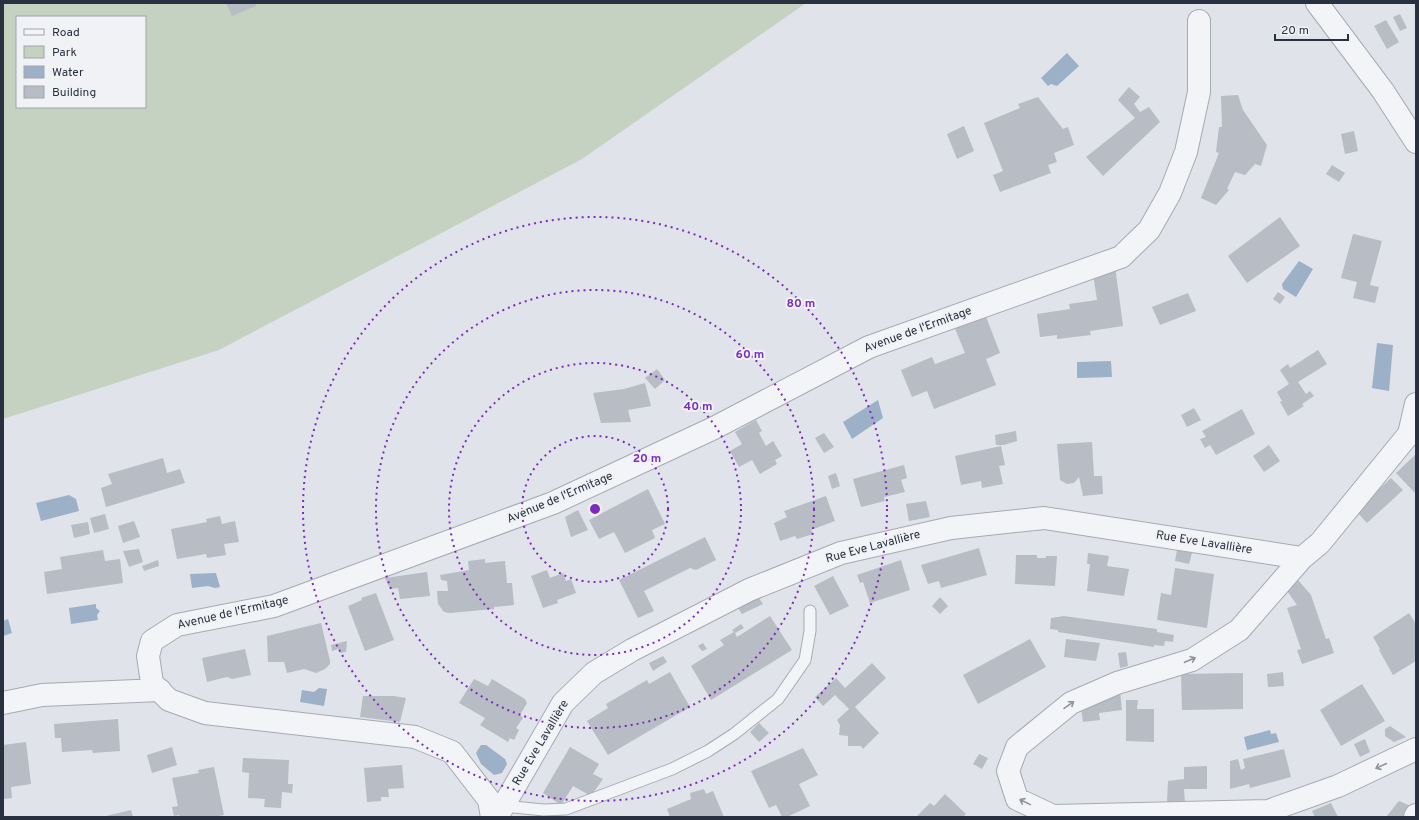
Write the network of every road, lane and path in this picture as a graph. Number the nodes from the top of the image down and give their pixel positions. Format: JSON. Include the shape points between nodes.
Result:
{"nodes":[{"id":1,"x":1317,"y":3,"type":"edge"},
{"id":2,"x":1199,"y":21,"type":"dead end"},
{"id":3,"x":1416,"y":142,"type":"edge"},
{"id":4,"x":1416,"y":404,"type":"edge"},
{"id":5,"x":1302,"y":558,"type":"junction"},
{"id":6,"x":810,"y":611,"type":"dead end"},
{"id":7,"x":160,"y":690,"type":"junction"},
{"id":8,"x":3,"y":703,"type":"edge"},
{"id":9,"x":1416,"y":749,"type":"edge"},
{"id":10,"x":497,"y":813,"type":"edge"}],
"edges":[{"from":1,"to":3,"type":"street","via":[[1383,91]]},
{"from":2,"to":7,"type":"street","name":"Avenue de l'Ermitage","via":[[1199,92],[1186,152],[1170,193],[1149,230],[1121,257],[869,347],[714,428],[553,504],[274,606],[177,624],[152,641],[148,656],[152,683]]},
{"from":4,"to":5,"type":"street","via":[[1409,434],[1320,543]]},
{"from":9,"to":5,"type":"street","one_way":true,"via":[[1338,786],[1268,811],[1053,816],[1017,798],[1008,771],[1017,747],[1070,703],[1117,683],[1192,660],[1239,630]]},
{"from":5,"to":10,"type":"street","name":"Rue Eve Lavallière","via":[[1044,518],[951,528],[841,553],[749,590],[632,650],[594,673],[563,703]]},
{"from":6,"to":10,"type":"lane","via":[[810,631],[805,660],[778,699],[708,751],[672,769],[566,809]]},
{"from":7,"to":8,"type":"street","via":[[42,695]]},
{"from":7,"to":10,"type":"street","name":"Avenue de l'Ermitage","via":[[169,700],[205,713],[415,736],[452,752]]}]}
